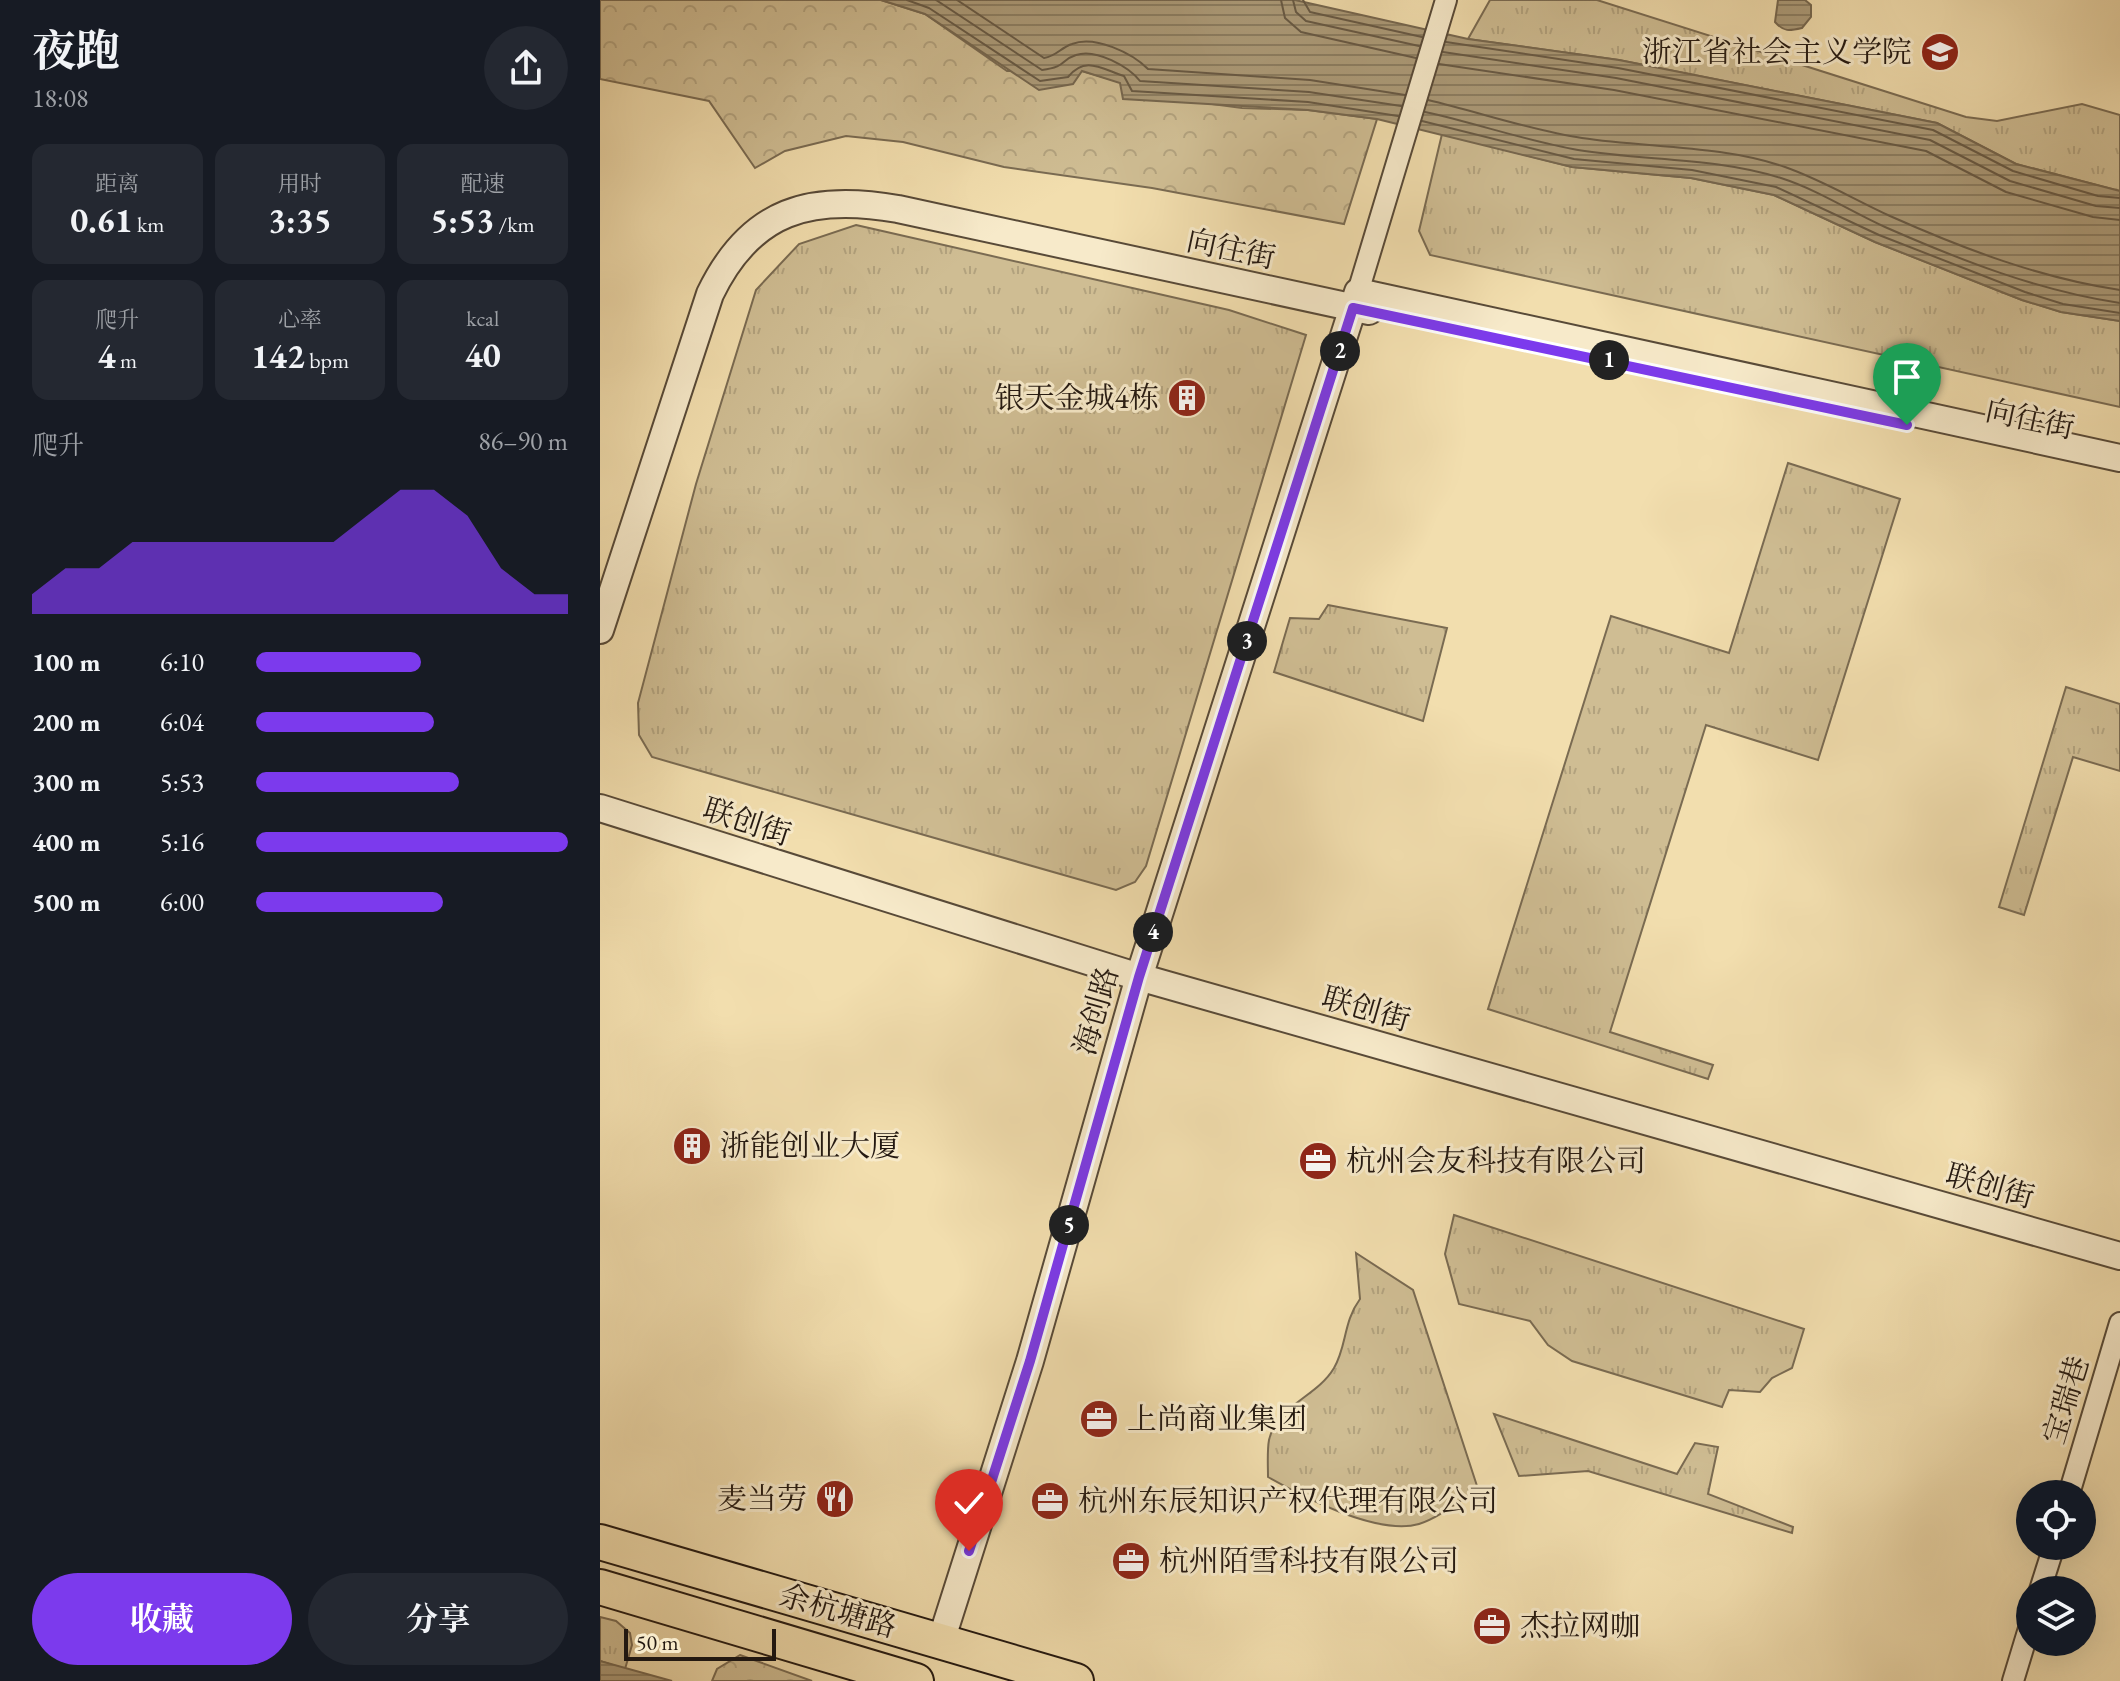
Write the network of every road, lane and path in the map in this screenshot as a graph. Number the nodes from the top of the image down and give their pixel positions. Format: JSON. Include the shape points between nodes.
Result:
{"nodes":[{"id":1,"x":1446,"y":0,"type":"edge"},
{"id":2,"x":1356,"y":300,"type":"junction"},
{"id":3,"x":2120,"y":458,"type":"edge"},
{"id":4,"x":2120,"y":472,"type":"edge"},
{"id":5,"x":600,"y":630,"type":"edge"},
{"id":6,"x":600,"y":808,"type":"edge"},
{"id":7,"x":1139,"y":977,"type":"junction"},
{"id":8,"x":2120,"y":1256,"type":"edge"},
{"id":9,"x":2120,"y":1323,"type":"edge"},
{"id":10,"x":2073,"y":1480,"type":"edge"},
{"id":11,"x":600,"y":1542,"type":"edge"},
{"id":12,"x":600,"y":1587,"type":"edge"},
{"id":13,"x":941,"y":1641,"type":"junction"},
{"id":14,"x":2021,"y":1656,"type":"edge"},
{"id":15,"x":916,"y":1681,"type":"edge"},
{"id":16,"x":1076,"y":1681,"type":"edge"},
{"id":17,"x":2013,"y":1681,"type":"edge"}],
"edges":[{"from":1,"to":2,"type":"street","name":"海创路"},
{"from":2,"to":3,"type":"street","name":"向往街"},
{"from":2,"to":4,"type":"street","name":"向往街"},
{"from":2,"to":5,"type":"street","name":"向往街","via":[[898,209],[832,201],[801,207],[751,237],[719,275]]},
{"from":2,"to":7,"type":"street","name":"海创路"},
{"from":6,"to":7,"type":"street","name":"联创街"},
{"from":7,"to":8,"type":"street","name":"联创街"},
{"from":7,"to":13,"type":"street","name":"海创路","via":[[1030,1361]]},
{"from":9,"to":10,"type":"street","name":"宝瑞巷"},
{"from":11,"to":13,"type":"main road","name":"余杭塘路"},
{"from":12,"to":15,"type":"main road","name":"余杭塘路"},
{"from":13,"to":16,"type":"main road","name":"余杭塘路"},
{"from":14,"to":17,"type":"street"}]}
